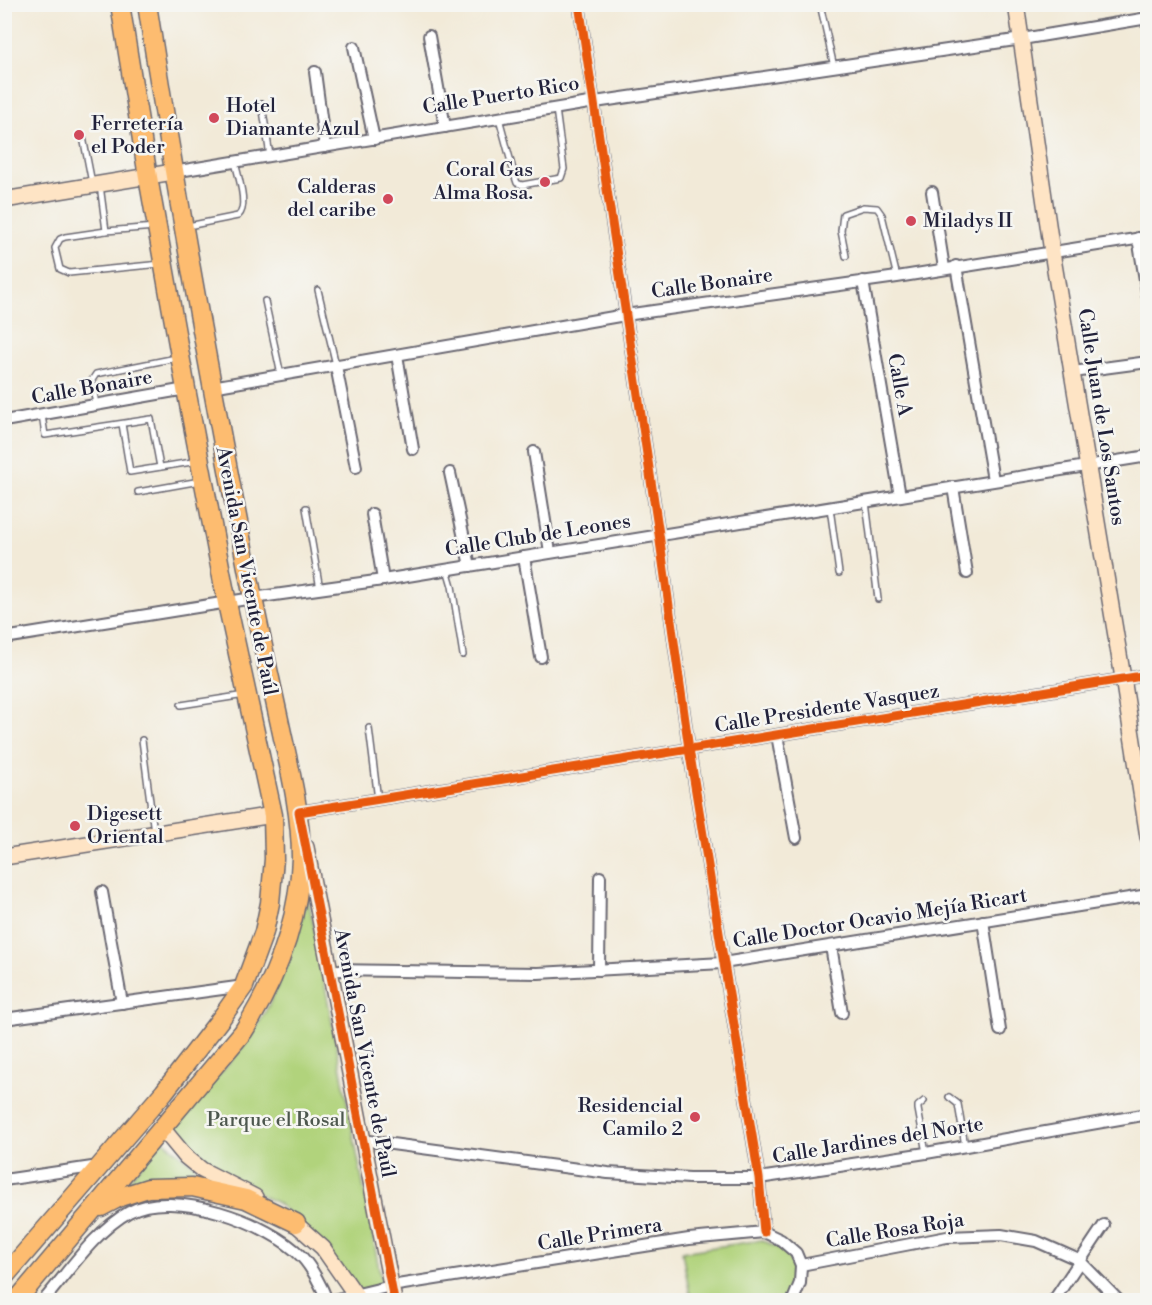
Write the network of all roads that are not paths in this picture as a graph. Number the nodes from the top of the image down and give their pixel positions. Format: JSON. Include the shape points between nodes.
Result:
{"nodes":[{"id":1,"x":120,"y":4,"type":"edge"},
{"id":2,"x":147,"y":4,"type":"edge"},
{"id":3,"x":579,"y":4,"type":"edge"},
{"id":4,"x":820,"y":4,"type":"edge"},
{"id":5,"x":1016,"y":4,"type":"edge"},
{"id":6,"x":1148,"y":18,"type":"edge"},
{"id":7,"x":429,"y":36,"type":"dead end"},
{"id":8,"x":1022,"y":39,"type":"junction"},
{"id":9,"x":354,"y":47,"type":"dead end"},
{"id":10,"x":834,"y":67,"type":"junction"},
{"id":11,"x":315,"y":72,"type":"dead end"},
{"id":12,"x":595,"y":102,"type":"junction"},
{"id":13,"x":262,"y":104,"type":"dead end"},
{"id":14,"x":556,"y":109,"type":"junction"},
{"id":15,"x":499,"y":118,"type":"junction"},
{"id":16,"x":445,"y":127,"type":"junction"},
{"id":17,"x":83,"y":137,"type":"dead end"},
{"id":18,"x":374,"y":139,"type":"junction"},
{"id":19,"x":325,"y":147,"type":"junction"},
{"id":20,"x":270,"y":156,"type":"junction"},
{"id":21,"x":236,"y":162,"type":"junction"},
{"id":22,"x":173,"y":172,"type":"junction"},
{"id":23,"x":148,"y":177,"type":"junction"},
{"id":24,"x":96,"y":185,"type":"junction"},
{"id":25,"x":932,"y":192,"type":"dead end"},
{"id":26,"x":4,"y":200,"type":"edge"},
{"id":27,"x":157,"y":226,"type":"junction"},
{"id":28,"x":183,"y":227,"type":"junction"},
{"id":29,"x":106,"y":231,"type":"junction"},
{"id":30,"x":1143,"y":237,"type":"edge"},
{"id":31,"x":1052,"y":252,"type":"junction"},
{"id":32,"x":846,"y":255,"type":"dead end"},
{"id":33,"x":163,"y":264,"type":"junction"},
{"id":34,"x":956,"y":266,"type":"junction"},
{"id":35,"x":944,"y":268,"type":"junction"},
{"id":36,"x":897,"y":277,"type":"junction"},
{"id":37,"x":863,"y":281,"type":"junction"},
{"id":38,"x":318,"y":290,"type":"dead end"},
{"id":39,"x":1148,"y":298,"type":"edge"},
{"id":40,"x":265,"y":301,"type":"dead end"},
{"id":41,"x":625,"y":315,"type":"junction"},
{"id":42,"x":397,"y":355,"type":"junction"},
{"id":43,"x":180,"y":357,"type":"junction"},
{"id":44,"x":1148,"y":362,"type":"edge"},
{"id":45,"x":336,"y":366,"type":"junction"},
{"id":46,"x":1073,"y":372,"type":"junction"},
{"id":47,"x":281,"y":375,"type":"junction"},
{"id":48,"x":212,"y":387,"type":"junction"},
{"id":49,"x":186,"y":389,"type":"junction"},
{"id":50,"x":96,"y":405,"type":"junction"},
{"id":51,"x":42,"y":415,"type":"junction"},
{"id":52,"x":4,"y":422,"type":"edge"},
{"id":53,"x":122,"y":424,"type":"junction"},
{"id":54,"x":413,"y":449,"type":"dead end"},
{"id":55,"x":534,"y":452,"type":"dead end"},
{"id":56,"x":1148,"y":456,"type":"edge"},
{"id":57,"x":201,"y":460,"type":"junction"},
{"id":58,"x":1088,"y":465,"type":"junction"},
{"id":59,"x":160,"y":467,"type":"junction"},
{"id":60,"x":356,"y":467,"type":"dead end"},
{"id":61,"x":450,"y":473,"type":"dead end"},
{"id":62,"x":993,"y":480,"type":"junction"},
{"id":63,"x":204,"y":481,"type":"junction"},
{"id":64,"x":953,"y":487,"type":"junction"},
{"id":65,"x":138,"y":492,"type":"dead end"},
{"id":66,"x":900,"y":496,"type":"junction"},
{"id":67,"x":866,"y":502,"type":"junction"},
{"id":68,"x":306,"y":508,"type":"dead end"},
{"id":69,"x":830,"y":508,"type":"junction"},
{"id":70,"x":372,"y":514,"type":"dead end"},
{"id":71,"x":659,"y":534,"type":"junction"},
{"id":72,"x":550,"y":552,"type":"junction"},
{"id":73,"x":524,"y":557,"type":"junction"},
{"id":74,"x":470,"y":566,"type":"junction"},
{"id":75,"x":447,"y":569,"type":"junction"},
{"id":76,"x":839,"y":573,"type":"dead end"},
{"id":77,"x":967,"y":573,"type":"dead end"},
{"id":78,"x":383,"y":580,"type":"junction"},
{"id":79,"x":320,"y":589,"type":"junction"},
{"id":80,"x":253,"y":598,"type":"junction"},
{"id":81,"x":878,"y":599,"type":"dead end"},
{"id":82,"x":227,"y":603,"type":"junction"},
{"id":83,"x":4,"y":638,"type":"edge"},
{"id":84,"x":463,"y":655,"type":"dead end"},
{"id":85,"x":541,"y":657,"type":"dead end"},
{"id":86,"x":1148,"y":675,"type":"edge"},
{"id":87,"x":1123,"y":678,"type":"junction"},
{"id":88,"x":247,"y":695,"type":"junction"},
{"id":89,"x":181,"y":705,"type":"dead end"},
{"id":90,"x":369,"y":728,"type":"dead end"},
{"id":91,"x":777,"y":735,"type":"junction"},
{"id":92,"x":142,"y":740,"type":"dead end"},
{"id":93,"x":689,"y":749,"type":"junction"},
{"id":94,"x":378,"y":800,"type":"junction"},
{"id":95,"x":299,"y":812,"type":"junction"},
{"id":96,"x":273,"y":815,"type":"junction"},
{"id":97,"x":154,"y":833,"type":"junction"},
{"id":98,"x":1148,"y":837,"type":"edge"},
{"id":99,"x":796,"y":838,"type":"dead end"},
{"id":100,"x":4,"y":857,"type":"edge"},
{"id":101,"x":600,"y":877,"type":"dead end"},
{"id":102,"x":102,"y":892,"type":"dead end"},
{"id":103,"x":1148,"y":895,"type":"edge"},
{"id":104,"x":983,"y":921,"type":"junction"},
{"id":105,"x":831,"y":946,"type":"junction"},
{"id":106,"x":723,"y":963,"type":"junction"},
{"id":107,"x":330,"y":970,"type":"junction"},
{"id":108,"x":599,"y":970,"type":"junction"},
{"id":109,"x":244,"y":986,"type":"junction"},
{"id":110,"x":122,"y":1003,"type":"junction"},
{"id":111,"x":842,"y":1013,"type":"dead end"},
{"id":112,"x":4,"y":1019,"type":"edge"},
{"id":113,"x":1000,"y":1030,"type":"dead end"},
{"id":114,"x":949,"y":1097,"type":"dead end"},
{"id":115,"x":924,"y":1101,"type":"dead end"},
{"id":116,"x":1148,"y":1114,"type":"edge"},
{"id":117,"x":162,"y":1128,"type":"junction"},
{"id":118,"x":362,"y":1140,"type":"junction"},
{"id":119,"x":965,"y":1146,"type":"junction"},
{"id":120,"x":926,"y":1153,"type":"junction"},
{"id":121,"x":102,"y":1166,"type":"junction"},
{"id":122,"x":759,"y":1178,"type":"junction"},
{"id":123,"x":4,"y":1180,"type":"edge"},
{"id":124,"x":89,"y":1214,"type":"junction"},
{"id":125,"x":296,"y":1223,"type":"junction"},
{"id":126,"x":1104,"y":1225,"type":"dead end"},
{"id":127,"x":764,"y":1232,"type":"junction"},
{"id":128,"x":1079,"y":1260,"type":"junction"},
{"id":129,"x":801,"y":1265,"type":"junction"},
{"id":130,"x":4,"y":1277,"type":"edge"},
{"id":131,"x":393,"y":1293,"type":"edge"},
{"id":132,"x":356,"y":1297,"type":"edge"},
{"id":133,"x":17,"y":1300,"type":"edge"},
{"id":134,"x":44,"y":1300,"type":"edge"},
{"id":135,"x":327,"y":1300,"type":"edge"},
{"id":136,"x":333,"y":1300,"type":"edge"},
{"id":137,"x":793,"y":1300,"type":"edge"},
{"id":138,"x":1054,"y":1300,"type":"edge"},
{"id":139,"x":1118,"y":1300,"type":"edge"}],
"edges":[{"from":1,"to":23,"type":"main road","name":"Avenida San Vicente de Paúl"},
{"from":2,"to":22,"type":"main road","name":"Avenida San Vicente de Paúl"},
{"from":3,"to":12,"type":"street"},
{"from":4,"to":10,"type":"lane"},
{"from":5,"to":8,"type":"street","name":"Calle Juan de Los Santos"},
{"from":6,"to":8,"type":"street","name":"Calle Puerto Rico"},
{"from":7,"to":16,"type":"street"},
{"from":8,"to":10,"type":"street","name":"Calle Puerto Rico"},
{"from":8,"to":31,"type":"street","name":"Calle Juan de Los Santos"},
{"from":9,"to":18,"type":"street"},
{"from":10,"to":12,"type":"street","name":"Calle Puerto Rico"},
{"from":11,"to":19,"type":"street"},
{"from":12,"to":14,"type":"street","name":"Calle Puerto Rico"},
{"from":12,"to":41,"type":"street"},
{"from":13,"to":20,"type":"lane"},
{"from":14,"to":15,"type":"street","name":"Calle Puerto Rico"},
{"from":14,"to":15,"type":"lane","via":[[563,175],[522,185],[517,183]]},
{"from":15,"to":16,"type":"street","name":"Calle Puerto Rico"},
{"from":16,"to":18,"type":"street","name":"Calle Puerto Rico"},
{"from":17,"to":24,"type":"lane"},
{"from":18,"to":19,"type":"street","name":"Calle Puerto Rico"},
{"from":19,"to":20,"type":"street","name":"Calle Puerto Rico"},
{"from":20,"to":21,"type":"street","name":"Calle Puerto Rico"},
{"from":21,"to":22,"type":"street","name":"Calle Puerto Rico"},
{"from":21,"to":28,"type":"lane","via":[[242,213]]},
{"from":22,"to":23,"type":"street","name":"Calle Puerto Rico"},
{"from":22,"to":28,"type":"main road","name":"Avenida San Vicente de Paúl"},
{"from":23,"to":24,"type":"street","name":"Calle Puerto Rico"},
{"from":23,"to":27,"type":"main road","name":"Avenida San Vicente de Paúl"},
{"from":24,"to":26,"type":"street","name":"Calle Puerto Rico"},
{"from":24,"to":29,"type":"lane"},
{"from":25,"to":35,"type":"street"},
{"from":27,"to":29,"type":"lane"},
{"from":27,"to":33,"type":"main road","name":"Avenida San Vicente de Paúl"},
{"from":28,"to":48,"type":"main road","name":"Avenida San Vicente de Paúl"},
{"from":29,"to":33,"type":"lane","via":[[60,239],[55,248],[60,269],[74,273]]},
{"from":30,"to":31,"type":"street","name":"Calle Bonaire"},
{"from":30,"to":39,"type":"street"},
{"from":31,"to":34,"type":"street","name":"Calle Bonaire"},
{"from":31,"to":46,"type":"street","name":"Calle Juan de Los Santos"},
{"from":32,"to":36,"type":"lane","via":[[841,231],[843,214],[863,207],[877,208]]},
{"from":33,"to":43,"type":"main road","name":"Avenida San Vicente de Paúl"},
{"from":34,"to":35,"type":"street","name":"Calle Bonaire"},
{"from":34,"to":62,"type":"street"},
{"from":35,"to":36,"type":"street","name":"Calle Bonaire"},
{"from":36,"to":37,"type":"street","name":"Calle Bonaire"},
{"from":37,"to":41,"type":"street","name":"Calle Bonaire"},
{"from":37,"to":66,"type":"street","name":"Calle A"},
{"from":38,"to":45,"type":"lane"},
{"from":40,"to":47,"type":"lane"},
{"from":41,"to":42,"type":"street","name":"Calle Bonaire"},
{"from":41,"to":71,"type":"street"},
{"from":42,"to":45,"type":"street","name":"Calle Bonaire"},
{"from":42,"to":54,"type":"street"},
{"from":43,"to":49,"type":"main road","name":"Avenida San Vicente de Paúl"},
{"from":43,"to":50,"type":"lane","via":[[96,374],[92,380]]},
{"from":44,"to":46,"type":"street"},
{"from":45,"to":47,"type":"street","name":"Calle Bonaire"},
{"from":45,"to":60,"type":"street"},
{"from":46,"to":58,"type":"street","name":"Calle Juan de Los Santos"},
{"from":47,"to":48,"type":"street","name":"Calle Bonaire"},
{"from":48,"to":80,"type":"main road","name":"Avenida San Vicente de Paúl"},
{"from":49,"to":50,"type":"street","name":"Calle Bonaire"},
{"from":49,"to":57,"type":"main road","name":"Avenida San Vicente de Paúl"},
{"from":50,"to":51,"type":"street","name":"Calle Bonaire"},
{"from":51,"to":52,"type":"street","name":"Calle Bonaire"},
{"from":51,"to":53,"type":"lane","via":[[45,435]]},
{"from":53,"to":59,"type":"lane","via":[[151,419]]},
{"from":53,"to":59,"type":"lane","via":[[130,472]]},
{"from":55,"to":72,"type":"street"},
{"from":56,"to":58,"type":"street","name":"Calle Club de Leones"},
{"from":57,"to":59,"type":"lane"},
{"from":57,"to":63,"type":"main road","name":"Avenida San Vicente de Paúl"},
{"from":58,"to":62,"type":"street","name":"Calle Club de Leones"},
{"from":58,"to":87,"type":"street","name":"Calle Juan de Los Santos"},
{"from":61,"to":74,"type":"street"},
{"from":62,"to":64,"type":"street","name":"Calle Club de Leones"},
{"from":63,"to":65,"type":"lane"},
{"from":63,"to":82,"type":"main road","name":"Avenida San Vicente de Paúl"},
{"from":64,"to":66,"type":"street","name":"Calle Club de Leones"},
{"from":64,"to":77,"type":"street"},
{"from":66,"to":67,"type":"street","name":"Calle Club de Leones"},
{"from":67,"to":69,"type":"street","name":"Calle Club de Leones"},
{"from":67,"to":81,"type":"lane"},
{"from":68,"to":79,"type":"lane"},
{"from":69,"to":71,"type":"street","name":"Calle Club de Leones"},
{"from":69,"to":76,"type":"lane"},
{"from":70,"to":78,"type":"street"},
{"from":71,"to":72,"type":"street","name":"Calle Club de Leones"},
{"from":71,"to":93,"type":"street"},
{"from":72,"to":73,"type":"street","name":"Calle Club de Leones"},
{"from":73,"to":74,"type":"street","name":"Calle Club de Leones"},
{"from":73,"to":85,"type":"street"},
{"from":74,"to":75,"type":"street","name":"Calle Club de Leones"},
{"from":75,"to":78,"type":"street","name":"Calle Club de Leones"},
{"from":75,"to":84,"type":"lane"},
{"from":78,"to":79,"type":"street","name":"Calle Club de Leones"},
{"from":79,"to":80,"type":"street","name":"Calle Club de Leones"},
{"from":80,"to":82,"type":"street","name":"Calle Club de Leones"},
{"from":80,"to":95,"type":"main road","name":"Avenida San Vicente de Paúl"},
{"from":82,"to":83,"type":"street","name":"Calle Club de Leones"},
{"from":82,"to":88,"type":"main road","name":"Avenida San Vicente de Paúl"},
{"from":86,"to":87,"type":"street","name":"Calle Presidente Vasquez"},
{"from":87,"to":91,"type":"street","name":"Calle Presidente Vasquez"},
{"from":87,"to":98,"type":"street","name":"Calle Juan de Los Santos"},
{"from":88,"to":89,"type":"lane"},
{"from":88,"to":96,"type":"main road","name":"Avenida San Vicente de Paúl"},
{"from":90,"to":94,"type":"lane"},
{"from":91,"to":93,"type":"street","name":"Calle Presidente Vasquez"},
{"from":91,"to":99,"type":"street"},
{"from":92,"to":97,"type":"lane"},
{"from":93,"to":94,"type":"street","name":"Calle Presidente Vasquez"},
{"from":93,"to":106,"type":"street"},
{"from":94,"to":95,"type":"street","name":"Calle Presidente Vasquez"},
{"from":95,"to":107,"type":"street","name":"Avenida San Vicente de Paúl"},
{"from":95,"to":117,"type":"main road","name":"Avenida San Vicente de Paúl","via":[[298,893],[273,979],[243,1032]]},
{"from":96,"to":97,"type":"street"},
{"from":96,"to":109,"type":"main road","name":"Avenida San Vicente de Paúl","via":[[270,903]]},
{"from":97,"to":100,"type":"street"},
{"from":101,"to":108,"type":"street"},
{"from":102,"to":110,"type":"street"},
{"from":103,"to":104,"type":"street","name":"Calle Doctor Ocavio Mejía Ricart"},
{"from":104,"to":105,"type":"street","name":"Calle Doctor Ocavio Mejía Ricart"},
{"from":104,"to":113,"type":"street"},
{"from":105,"to":106,"type":"street","name":"Calle Doctor Ocavio Mejía Ricart"},
{"from":105,"to":111,"type":"street"},
{"from":106,"to":108,"type":"street","name":"Calle Doctor Ocavio Mejía Ricart"},
{"from":106,"to":122,"type":"street"},
{"from":107,"to":108,"type":"street","name":"Calle Doctor Ocavio Mejía Ricart"},
{"from":107,"to":118,"type":"street","name":"Avenida San Vicente de Paúl"},
{"from":109,"to":110,"type":"street"},
{"from":109,"to":121,"type":"main road","name":"Avenida San Vicente de Paúl"},
{"from":110,"to":112,"type":"street"},
{"from":114,"to":119,"type":"lane","via":[[958,1104]]},
{"from":115,"to":120,"type":"lane","via":[[918,1109]]},
{"from":116,"to":119,"type":"street","name":"Calle Jardines del Norte"},
{"from":117,"to":124,"type":"main road","name":"Avenida San Vicente de Paúl"},
{"from":117,"to":125,"type":"street","via":[[202,1170],[273,1206]]},
{"from":118,"to":122,"type":"street","name":"Calle Jardines del Norte","via":[[608,1173],[690,1179]]},
{"from":118,"to":131,"type":"street","name":"Avenida San Vicente de Paúl"},
{"from":119,"to":120,"type":"street","name":"Calle Jardines del Norte"},
{"from":120,"to":122,"type":"street","name":"Calle Jardines del Norte"},
{"from":121,"to":123,"type":"street"},
{"from":121,"to":130,"type":"main road","name":"Avenida San Vicente de Paúl"},
{"from":122,"to":127,"type":"street"},
{"from":124,"to":125,"type":"main road","via":[[120,1197],[148,1188],[192,1187],[246,1199]]},
{"from":124,"to":133,"type":"main road","name":"Avenida San Vicente de Paúl"},
{"from":125,"to":132,"type":"street","via":[[323,1248]]},
{"from":126,"to":128,"type":"street"},
{"from":127,"to":129,"type":"street","via":[[796,1253]]},
{"from":127,"to":131,"type":"street","name":"Calle Primera","via":[[678,1241]]},
{"from":128,"to":129,"type":"street","name":"Calle Rosa Roja","via":[[1036,1241],[1001,1235],[947,1237]]},
{"from":128,"to":138,"type":"street"},
{"from":128,"to":139,"type":"street","name":"Calle Rosa Roja"},
{"from":129,"to":137,"type":"street","via":[[801,1283]]},
{"from":131,"to":132,"type":"street","name":"Calle Primera"},
{"from":132,"to":136,"type":"street","name":"Calle Primera"},
{"from":134,"to":135,"type":"street","via":[[108,1225],[131,1211],[156,1205],[228,1213],[271,1233],[302,1257]]}]}
